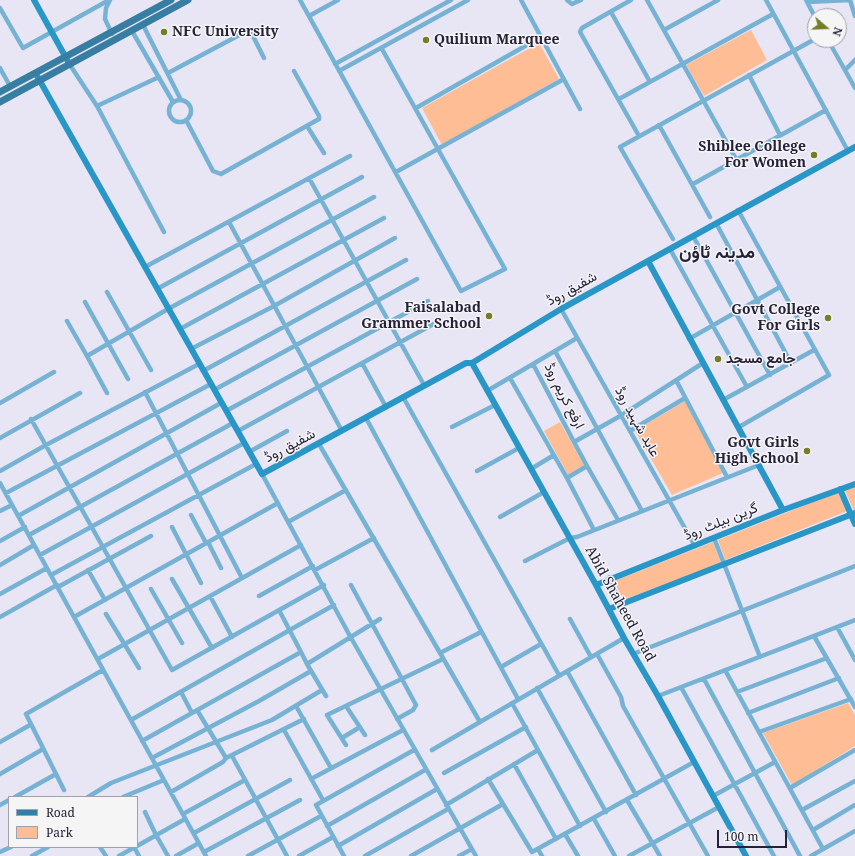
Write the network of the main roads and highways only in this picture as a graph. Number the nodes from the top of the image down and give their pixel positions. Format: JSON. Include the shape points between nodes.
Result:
{"nodes":[{"id":1,"x":171,"y":0,"type":"edge"},
{"id":2,"x":188,"y":0,"type":"edge"},
{"id":3,"x":68,"y":61,"type":"junction"},
{"id":4,"x":37,"y":77,"type":"junction"},
{"id":5,"x":0,"y":92,"type":"edge"},
{"id":6,"x":0,"y":102,"type":"edge"}],
"edges":[{"from":1,"to":3,"type":"main road"},
{"from":2,"to":3,"type":"main road","via":[[132,31]]},
{"from":3,"to":4,"type":"main road"},
{"from":4,"to":5,"type":"main road"},
{"from":4,"to":6,"type":"main road"}]}
